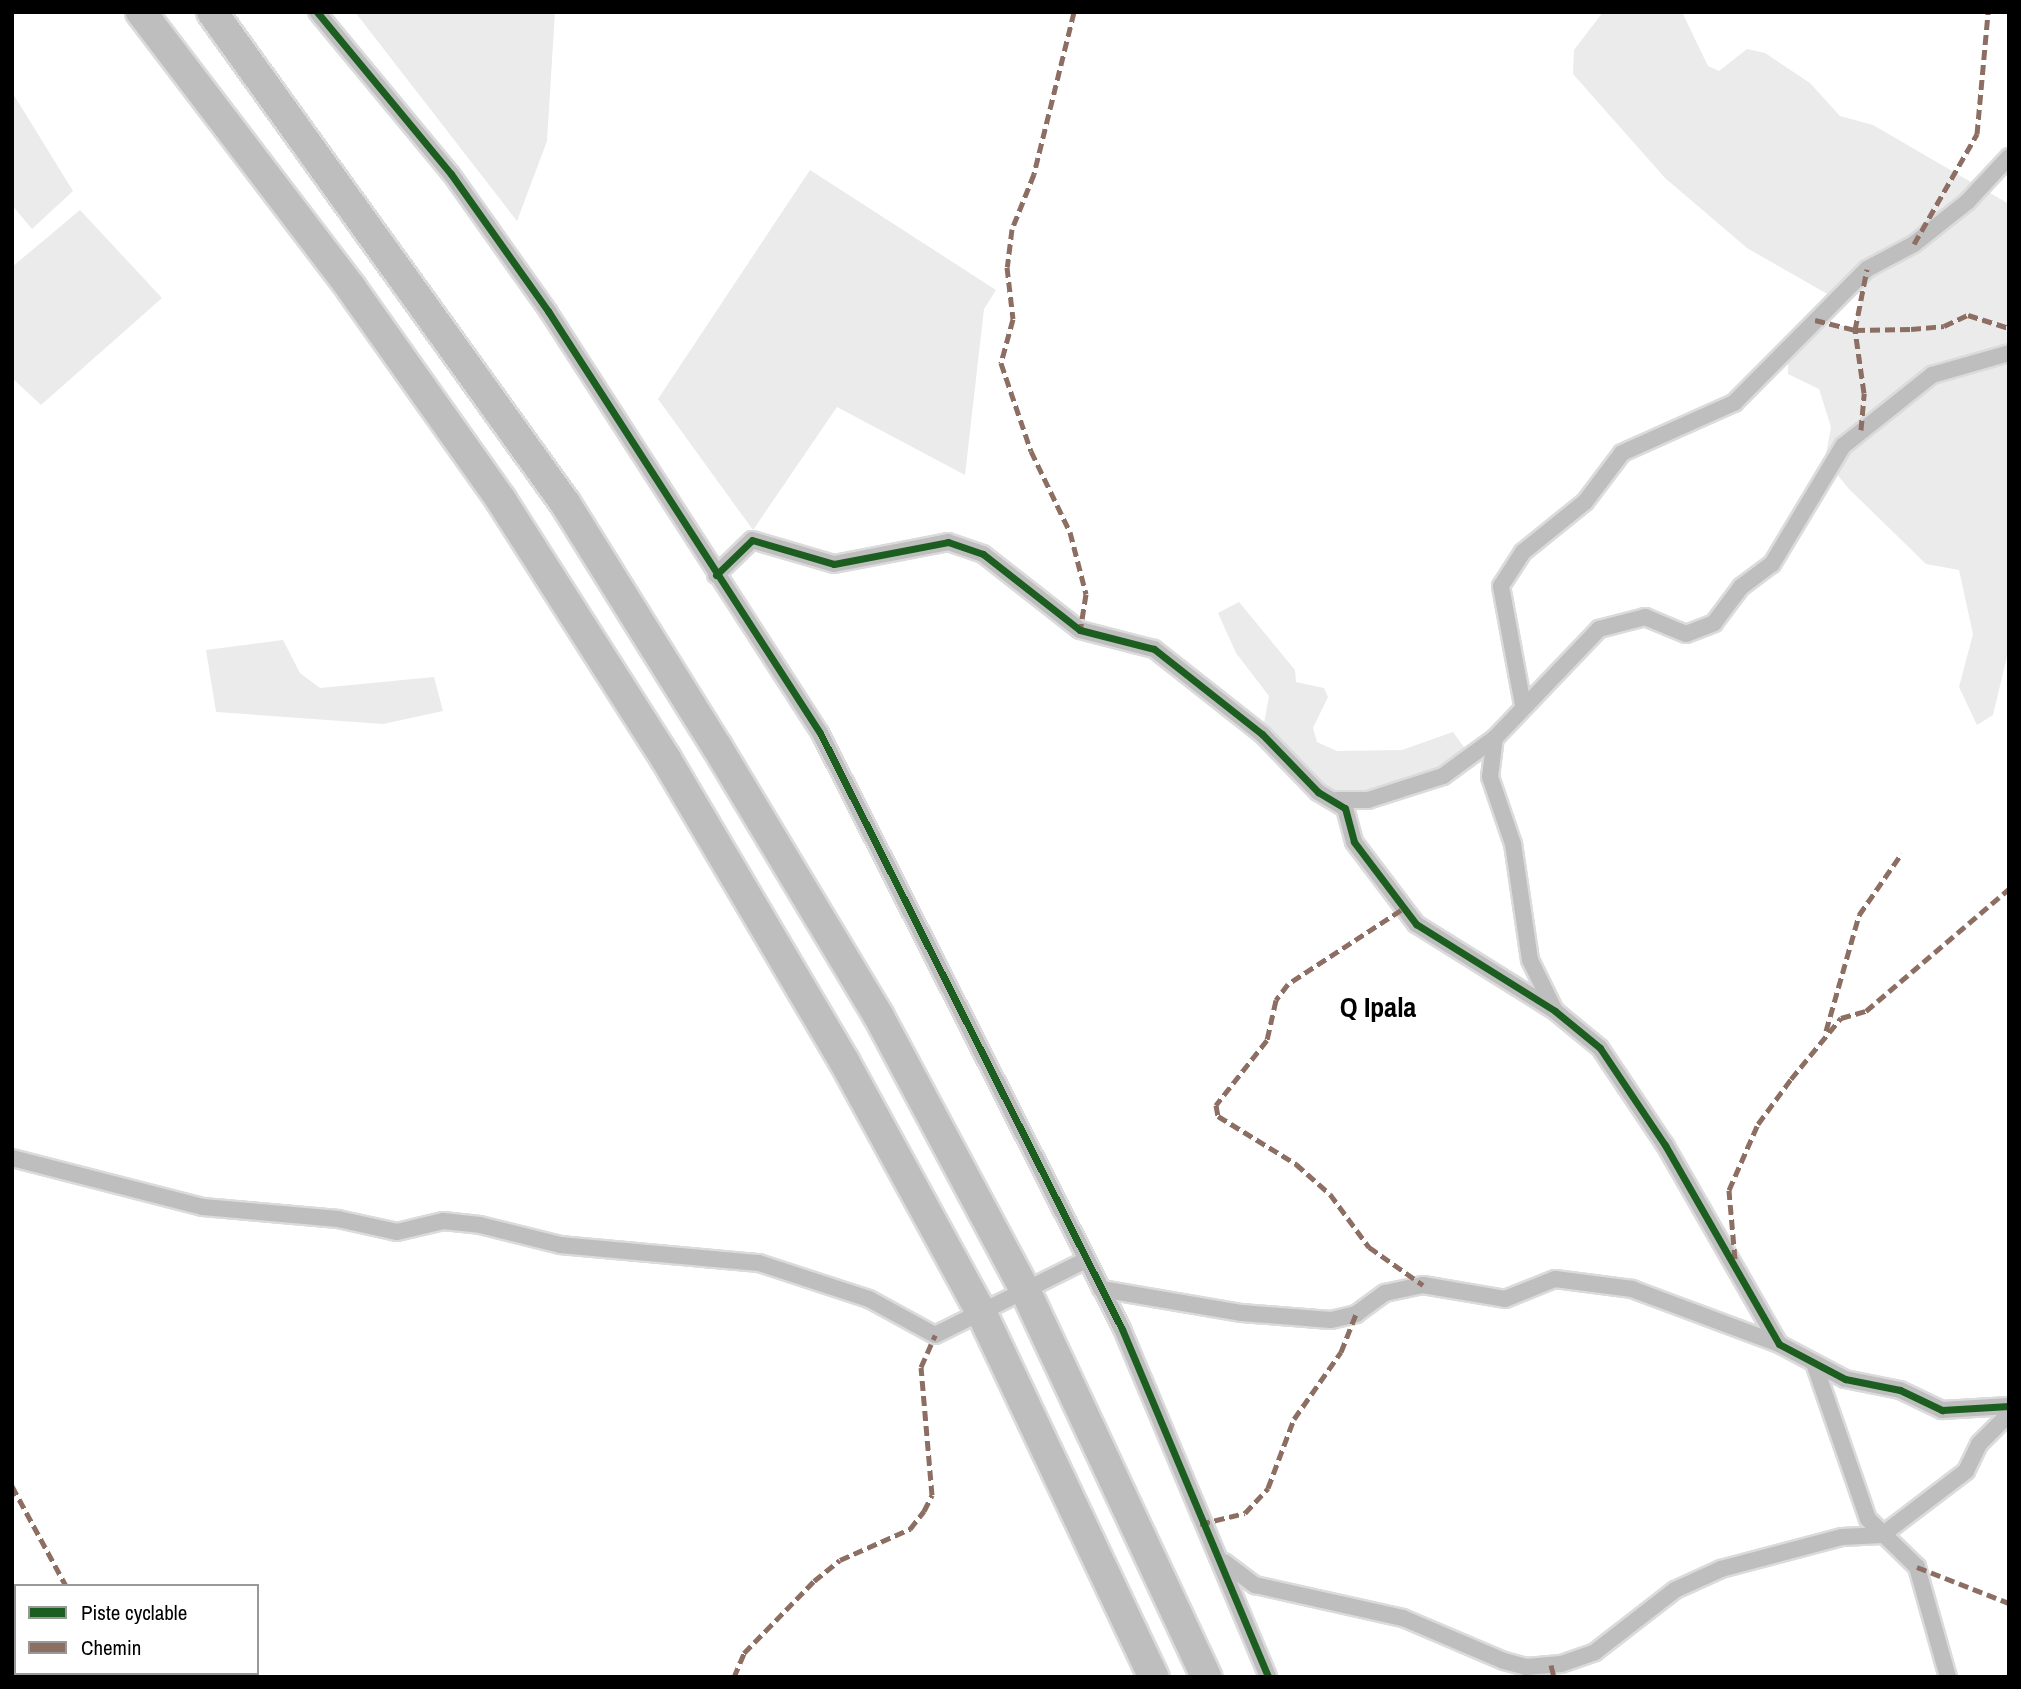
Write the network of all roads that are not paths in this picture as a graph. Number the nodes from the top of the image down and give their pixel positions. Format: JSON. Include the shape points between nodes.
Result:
{"nodes":[{"id":1,"x":141,"y":12,"type":"edge"},
{"id":2,"x":212,"y":12,"type":"edge"},
{"id":3,"x":317,"y":12,"type":"edge"},
{"id":4,"x":2009,"y":157,"type":"edge"},
{"id":5,"x":2009,"y":353,"type":"edge"},
{"id":6,"x":716,"y":575,"type":"junction"},
{"id":7,"x":1524,"y":705,"type":"junction"},
{"id":8,"x":1495,"y":738,"type":"junction"},
{"id":9,"x":1337,"y":800,"type":"junction"},
{"id":10,"x":1555,"y":1011,"type":"junction"},
{"id":11,"x":12,"y":1158,"type":"edge"},
{"id":12,"x":1086,"y":1260,"type":"junction"},
{"id":13,"x":1101,"y":1289,"type":"junction"},
{"id":14,"x":1026,"y":1292,"type":"junction"},
{"id":15,"x":983,"y":1317,"type":"junction"},
{"id":16,"x":1779,"y":1344,"type":"junction"},
{"id":17,"x":1815,"y":1366,"type":"junction"},
{"id":18,"x":2009,"y":1406,"type":"edge"},
{"id":19,"x":2009,"y":1414,"type":"edge"},
{"id":20,"x":1882,"y":1535,"type":"junction"},
{"id":21,"x":1216,"y":1553,"type":"junction"},
{"id":22,"x":1154,"y":1677,"type":"edge"},
{"id":23,"x":1206,"y":1677,"type":"edge"},
{"id":24,"x":1268,"y":1677,"type":"edge"},
{"id":25,"x":1948,"y":1677,"type":"edge"}],
"edges":[{"from":1,"to":15,"type":"highway","via":[[351,288],[501,500],[673,771],[844,1061]]},
{"from":2,"to":14,"type":"highway","via":[[565,503],[878,1015]]},
{"from":3,"to":6,"type":"street","via":[[451,174],[533,290]]},
{"from":4,"to":7,"type":"street","via":[[1967,202],[1914,244],[1867,269],[1734,402],[1622,453],[1586,502],[1523,552],[1501,586]]},
{"from":5,"to":7,"type":"street","via":[[1932,376],[1843,446],[1772,564],[1741,587],[1714,623],[1686,634],[1645,617],[1598,629]]},
{"from":6,"to":9,"type":"street","via":[[752,540],[834,564],[948,542],[965,545],[1080,630],[1154,649],[1262,734],[1318,792]]},
{"from":6,"to":12,"type":"street","via":[[820,733]]},
{"from":7,"to":8,"type":"street"},
{"from":8,"to":9,"type":"street","via":[[1443,776],[1368,800]]},
{"from":8,"to":10,"type":"street","via":[[1490,777],[1513,844],[1530,960]]},
{"from":9,"to":10,"type":"street","via":[[1354,842],[1401,910]]},
{"from":10,"to":16,"type":"street","via":[[1620,1073]]},
{"from":11,"to":15,"type":"street","via":[[203,1207],[338,1219],[397,1232],[443,1221],[480,1225],[560,1245],[759,1263],[869,1299],[935,1335]]},
{"from":12,"to":13,"type":"street"},
{"from":12,"to":14,"type":"street"},
{"from":13,"to":16,"type":"street","via":[[1242,1313],[1331,1320],[1356,1314],[1385,1293],[1423,1285],[1505,1299],[1555,1279],[1632,1289]]},
{"from":13,"to":21,"type":"street"},
{"from":14,"to":15,"type":"street"},
{"from":14,"to":23,"type":"highway"},
{"from":15,"to":22,"type":"highway"},
{"from":16,"to":17,"type":"street"},
{"from":17,"to":18,"type":"street","via":[[1900,1390],[1942,1410]]},
{"from":17,"to":20,"type":"street","via":[[1855,1486]]},
{"from":19,"to":20,"type":"street","via":[[1979,1444],[1966,1471]]},
{"from":20,"to":21,"type":"street","via":[[1842,1536],[1721,1569],[1675,1591],[1595,1653],[1526,1667],[1403,1618],[1255,1585],[1238,1578]]},
{"from":20,"to":25,"type":"street","via":[[1917,1567]]},
{"from":21,"to":24,"type":"street"}]}
